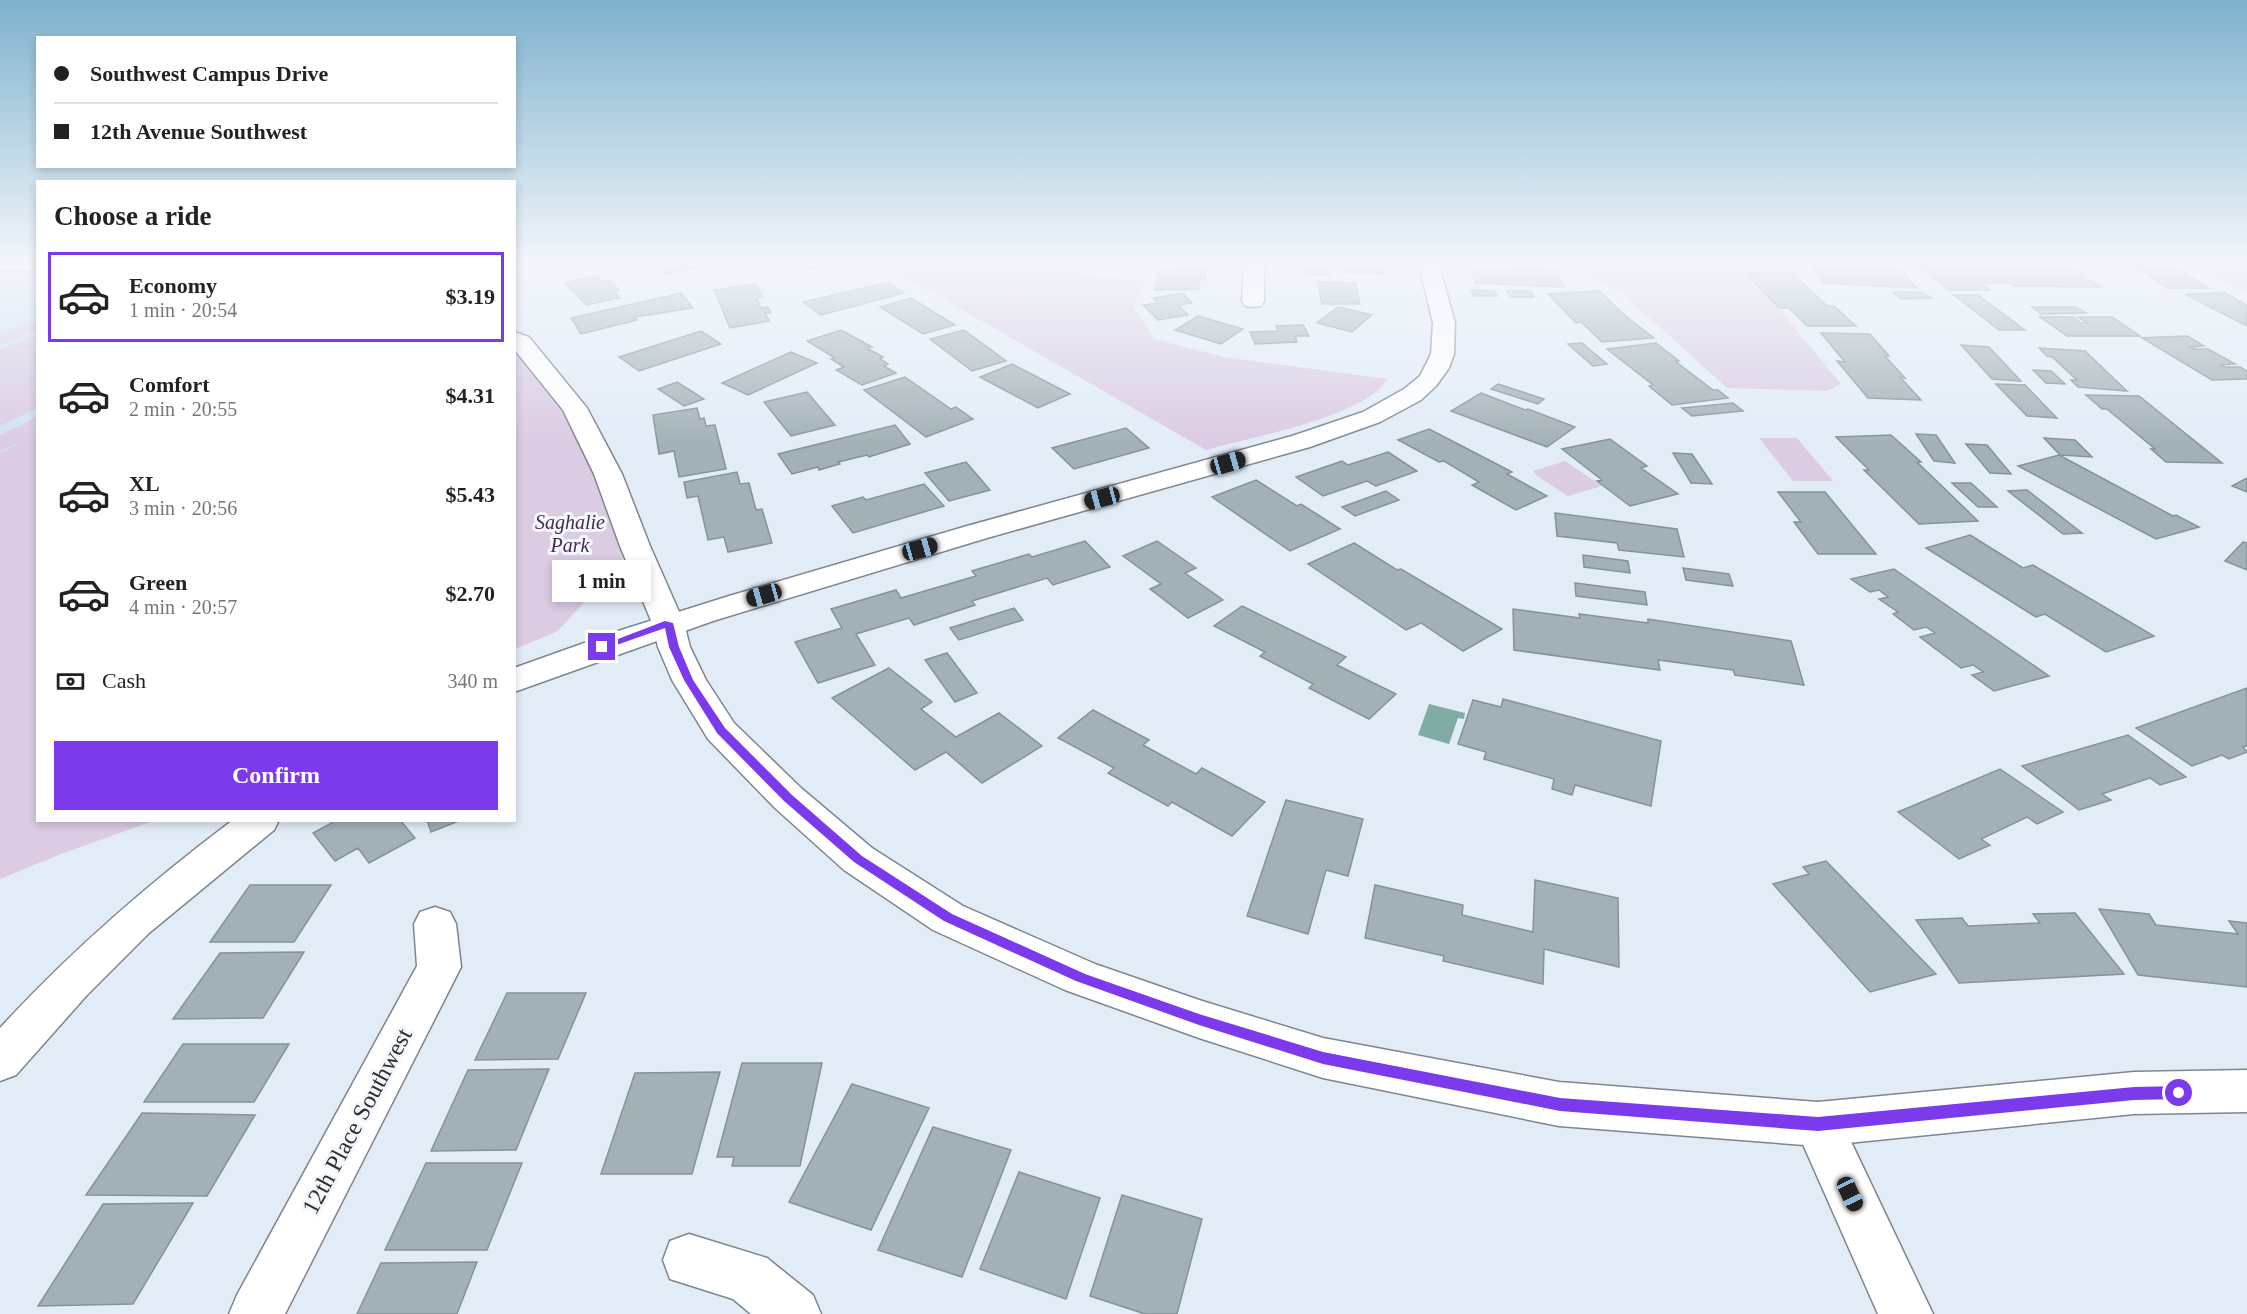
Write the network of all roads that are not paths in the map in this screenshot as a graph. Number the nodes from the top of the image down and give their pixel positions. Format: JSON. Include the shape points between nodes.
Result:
{"nodes":[{"id":1,"x":1444,"y":322,"type":"edge"},
{"id":2,"x":516,"y":340,"type":"edge"},
{"id":3,"x":668,"y":623,"type":"junction"},
{"id":4,"x":516,"y":680,"type":"edge"},
{"id":5,"x":257,"y":822,"type":"edge"},
{"id":6,"x":435,"y":924,"type":"dead end"},
{"id":7,"x":0,"y":1061,"type":"edge"},
{"id":8,"x":2247,"y":1091,"type":"edge"},
{"id":9,"x":1818,"y":1124,"type":"junction"},
{"id":10,"x":689,"y":1260,"type":"dead end"},
{"id":11,"x":256,"y":1314,"type":"edge"},
{"id":12,"x":794,"y":1314,"type":"edge"},
{"id":13,"x":1906,"y":1314,"type":"edge"}],
"edges":[{"from":1,"to":3,"type":"street","via":[[1441,363],[1429,381],[1396,405],[1327,434]]},
{"from":2,"to":3,"type":"street","via":[[575,408],[608,474]]},
{"from":3,"to":4,"type":"street"},
{"from":3,"to":9,"type":"street","via":[[688,680],[721,731],[788,798],[858,859],[948,918],[1080,977],[1323,1058],[1453,1085],[1560,1104]]},
{"from":5,"to":7,"type":"street","via":[[117,936],[53,999]]},
{"from":6,"to":11,"type":"street","name":"12th Place Southwest","via":[[439,967]]},
{"from":8,"to":9,"type":"street","via":[[2134,1094]]},
{"from":9,"to":13,"type":"street"},
{"from":10,"to":12,"type":"street","via":[[748,1277]]}]}
